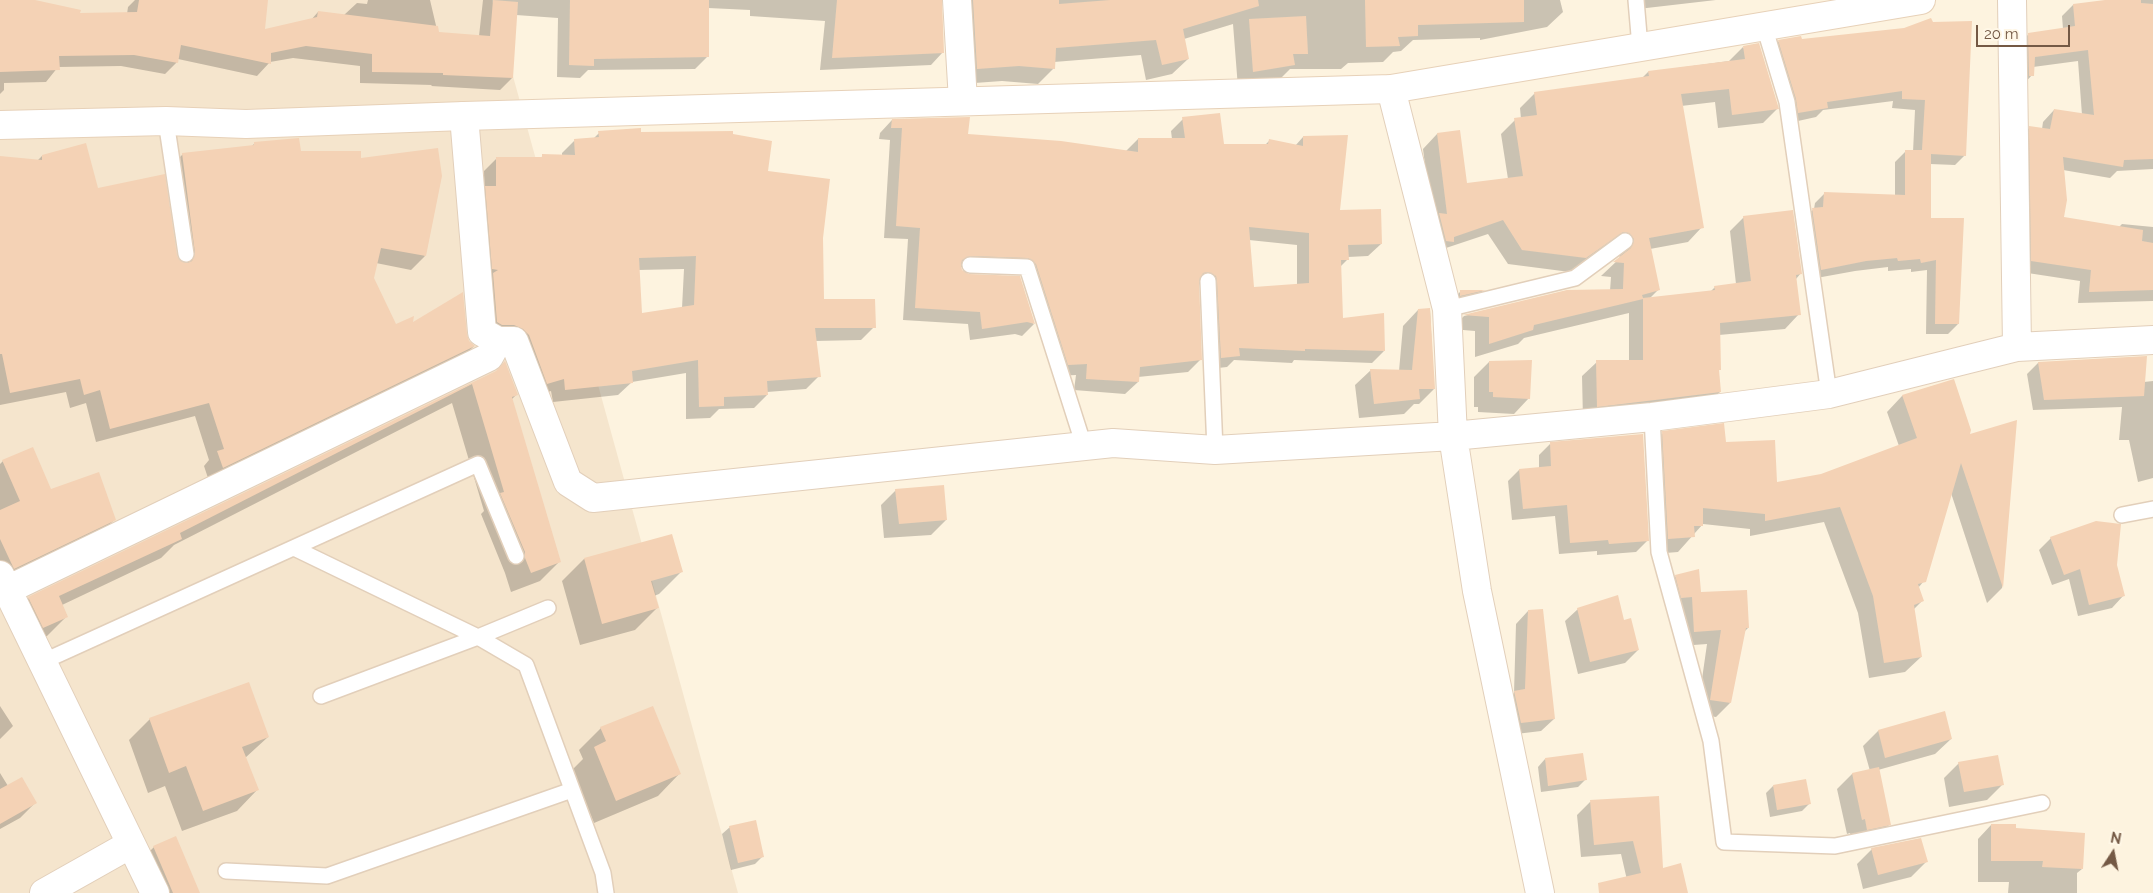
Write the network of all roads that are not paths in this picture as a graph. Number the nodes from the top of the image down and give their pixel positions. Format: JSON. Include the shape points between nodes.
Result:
{"nodes":[{"id":1,"x":957,"y":0,"type":"edge"},
{"id":2,"x":1636,"y":0,"type":"edge"},
{"id":3,"x":1921,"y":0,"type":"edge"},
{"id":4,"x":2012,"y":0,"type":"edge"},
{"id":5,"x":1764,"y":26,"type":"junction"},
{"id":6,"x":1640,"y":47,"type":"junction"},
{"id":7,"x":1391,"y":89,"type":"junction"},
{"id":8,"x":963,"y":101,"type":"junction"},
{"id":9,"x":464,"y":116,"type":"junction"},
{"id":10,"x":166,"y":120,"type":"junction"},
{"id":11,"x":0,"y":125,"type":"edge"},
{"id":12,"x":1625,"y":241,"type":"dead end"},
{"id":13,"x":186,"y":254,"type":"dead end"},
{"id":14,"x":970,"y":265,"type":"dead end"},
{"id":15,"x":1208,"y":281,"type":"dead end"},
{"id":16,"x":1447,"y":309,"type":"junction"},
{"id":17,"x":498,"y":340,"type":"junction"},
{"id":18,"x":2153,"y":340,"type":"edge"},
{"id":19,"x":2017,"y":347,"type":"junction"},
{"id":20,"x":1829,"y":394,"type":"junction"},
{"id":21,"x":1652,"y":417,"type":"junction"},
{"id":22,"x":1453,"y":436,"type":"junction"},
{"id":23,"x":1084,"y":446,"type":"junction"},
{"id":24,"x":1214,"y":450,"type":"junction"},
{"id":25,"x":2153,"y":509,"type":"edge"},
{"id":26,"x":2122,"y":515,"type":"dead end"},
{"id":27,"x":294,"y":548,"type":"junction"},
{"id":28,"x":516,"y":556,"type":"dead end"},
{"id":29,"x":4,"y":582,"type":"edge"},
{"id":30,"x":548,"y":608,"type":"dead end"},
{"id":31,"x":478,"y":637,"type":"junction"},
{"id":32,"x":42,"y":662,"type":"junction"},
{"id":33,"x":321,"y":696,"type":"dead end"},
{"id":34,"x":572,"y":790,"type":"junction"},
{"id":35,"x":2042,"y":803,"type":"dead end"},
{"id":36,"x":131,"y":844,"type":"junction"},
{"id":37,"x":226,"y":870,"type":"dead end"},
{"id":38,"x":44,"y":893,"type":"edge"},
{"id":39,"x":154,"y":893,"type":"edge"},
{"id":40,"x":606,"y":893,"type":"edge"},
{"id":41,"x":1540,"y":893,"type":"edge"}],
"edges":[{"from":1,"to":8,"type":"street"},
{"from":2,"to":6,"type":"lane"},
{"from":3,"to":5,"type":"street"},
{"from":4,"to":19,"type":"street"},
{"from":5,"to":6,"type":"street"},
{"from":5,"to":20,"type":"lane","via":[[1787,102]]},
{"from":6,"to":7,"type":"street"},
{"from":7,"to":8,"type":"street"},
{"from":7,"to":16,"type":"street"},
{"from":8,"to":9,"type":"street"},
{"from":9,"to":10,"type":"street","via":[[246,124]]},
{"from":9,"to":17,"type":"street","via":[[482,332]]},
{"from":10,"to":11,"type":"street"},
{"from":10,"to":13,"type":"lane"},
{"from":12,"to":16,"type":"lane","via":[[1575,278]]},
{"from":14,"to":23,"type":"lane","via":[[1027,267]]},
{"from":15,"to":24,"type":"lane"},
{"from":16,"to":22,"type":"street"},
{"from":17,"to":23,"type":"street","via":[[514,341],[568,482],[593,498]]},
{"from":17,"to":29,"type":"street","via":[[489,357]]},
{"from":18,"to":19,"type":"street"},
{"from":19,"to":20,"type":"street"},
{"from":20,"to":21,"type":"street"},
{"from":21,"to":22,"type":"street"},
{"from":21,"to":35,"type":"lane","via":[[1659,552],[1711,741],[1724,842],[1835,846]]},
{"from":22,"to":24,"type":"street"},
{"from":22,"to":41,"type":"street","via":[[1477,591]]},
{"from":23,"to":24,"type":"street","via":[[1112,443]]},
{"from":25,"to":26,"type":"lane"},
{"from":27,"to":28,"type":"lane","via":[[478,464]]},
{"from":27,"to":31,"type":"lane"},
{"from":27,"to":32,"type":"lane"},
{"from":29,"to":32,"type":"street"},
{"from":30,"to":31,"type":"lane"},
{"from":31,"to":33,"type":"lane"},
{"from":31,"to":34,"type":"lane","via":[[526,665]]},
{"from":32,"to":36,"type":"street"},
{"from":34,"to":37,"type":"lane","via":[[327,876]]},
{"from":34,"to":40,"type":"lane","via":[[603,873]]},
{"from":36,"to":38,"type":"street"},
{"from":36,"to":39,"type":"street"}]}
